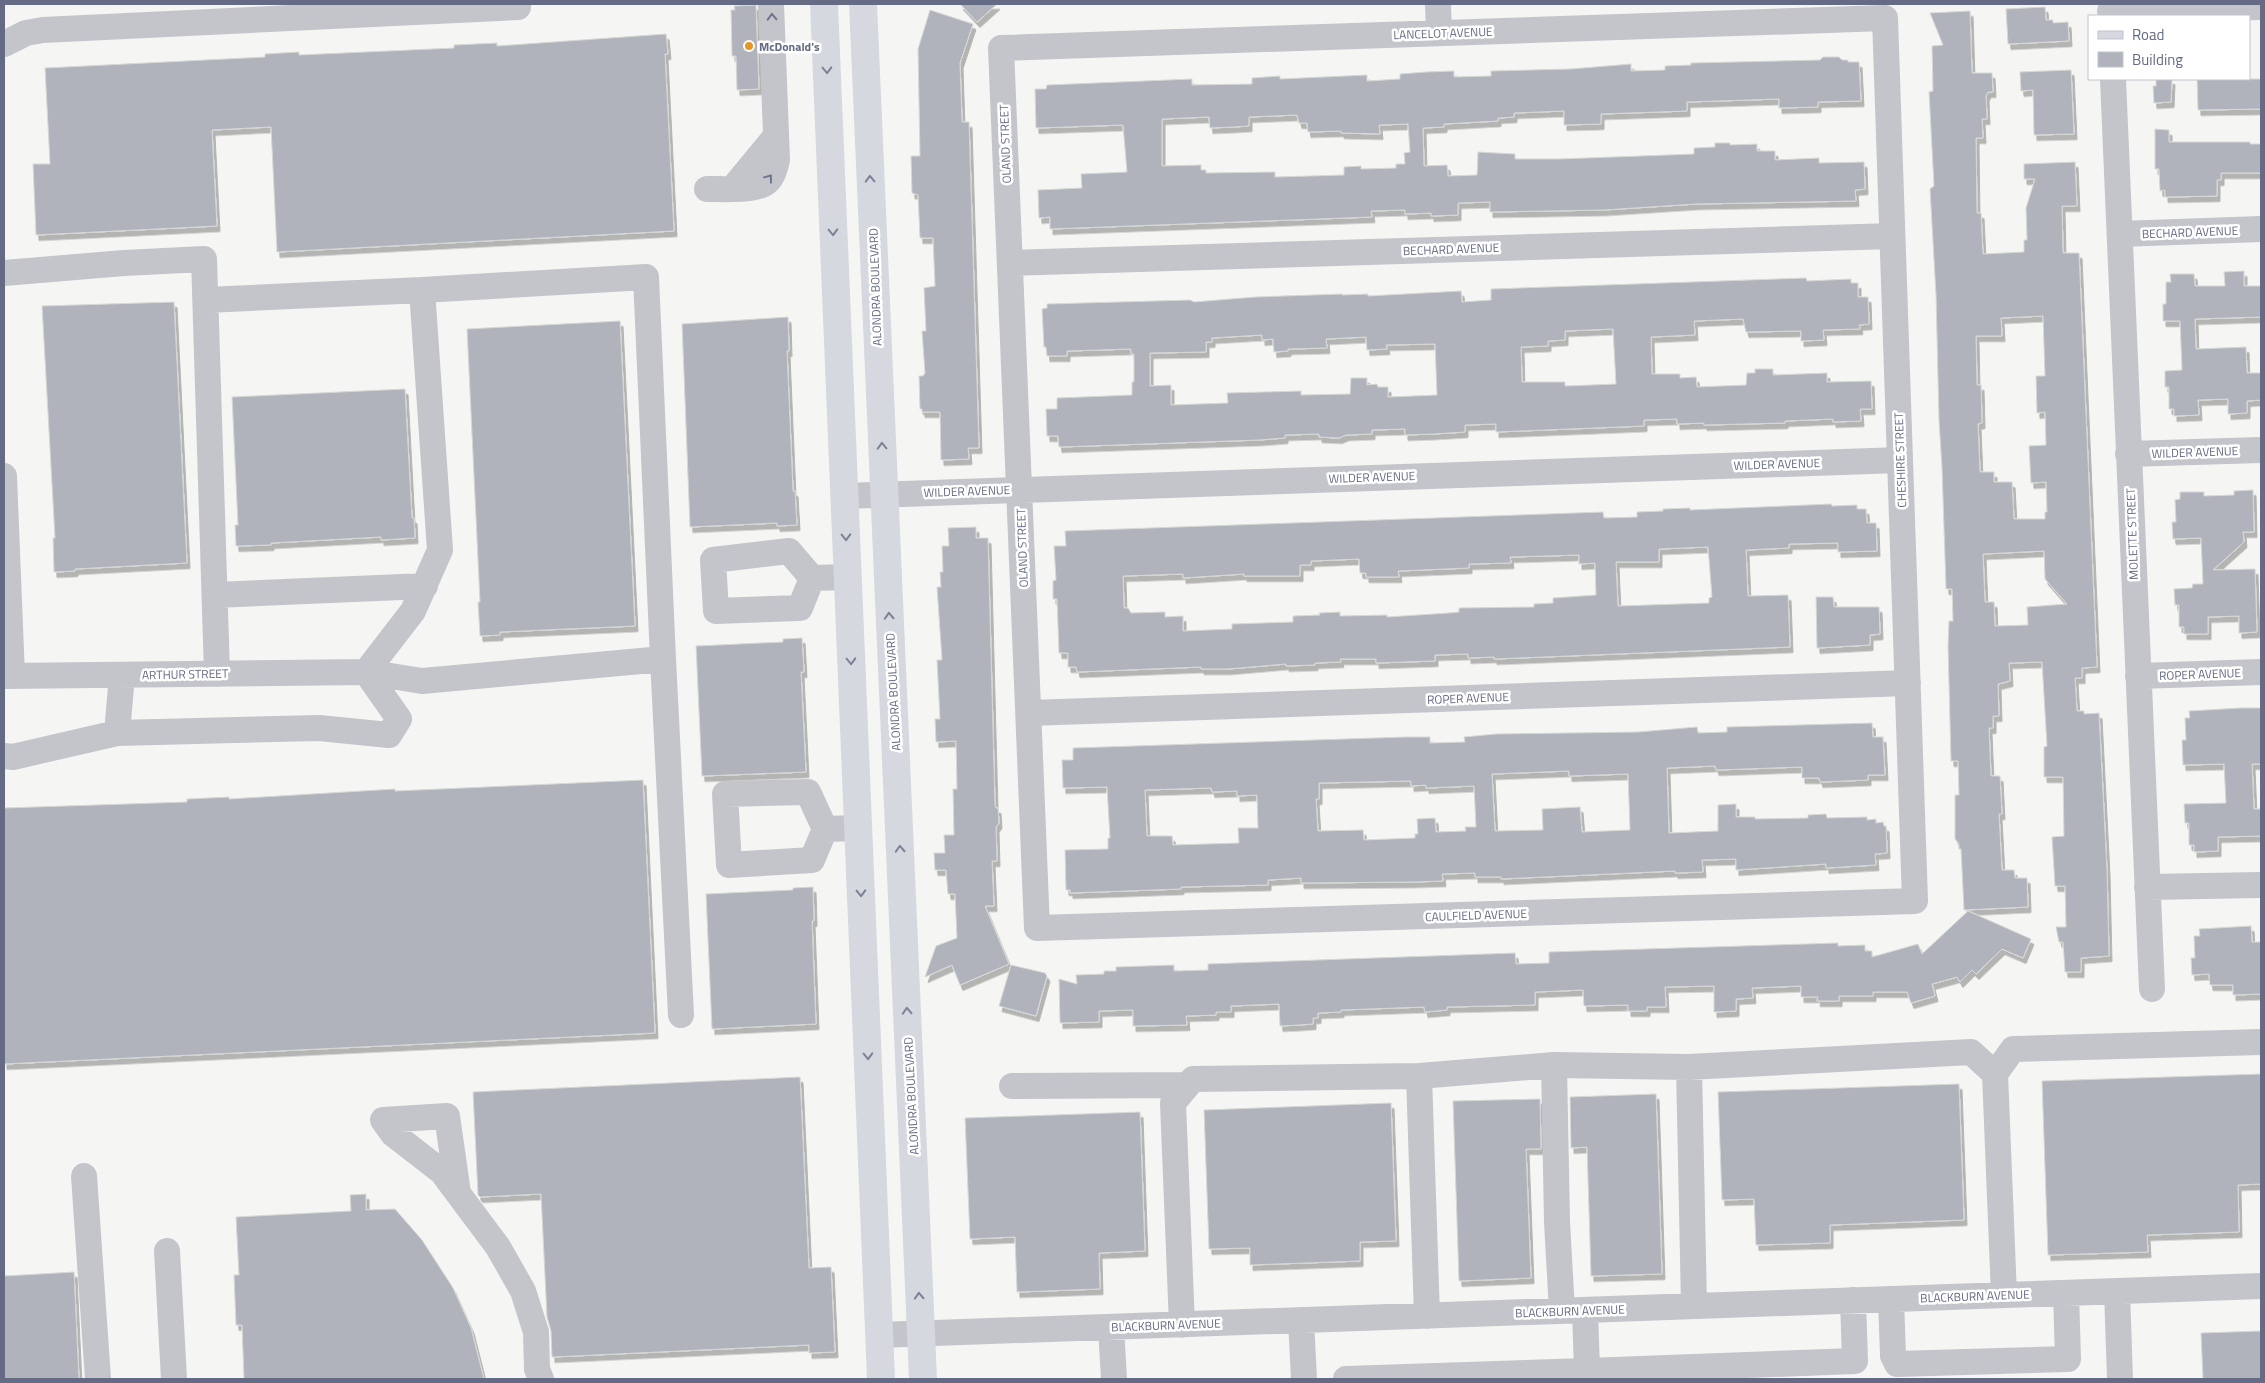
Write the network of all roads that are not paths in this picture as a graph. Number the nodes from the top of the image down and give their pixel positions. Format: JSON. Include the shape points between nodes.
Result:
{"nodes":[{"id":1,"x":518,"y":4,"type":"edge"},
{"id":2,"x":771,"y":4,"type":"edge"},
{"id":3,"x":824,"y":4,"type":"edge"},
{"id":4,"x":863,"y":4,"type":"edge"},
{"id":5,"x":1438,"y":4,"type":"edge"},
{"id":6,"x":2261,"y":7,"type":"edge"},
{"id":7,"x":2110,"y":10,"type":"edge"},
{"id":8,"x":1884,"y":18,"type":"joint"},
{"id":9,"x":1439,"y":33,"type":"junction"},
{"id":10,"x":4,"y":44,"type":"edge"},
{"id":11,"x":1001,"y":48,"type":"joint"},
{"id":12,"x":2113,"y":80,"type":"edge"},
{"id":13,"x":707,"y":189,"type":"dead end"},
{"id":14,"x":2261,"y":229,"type":"edge"},
{"id":15,"x":2120,"y":234,"type":"junction"},
{"id":16,"x":1892,"y":236,"type":"junction"},
{"id":17,"x":1010,"y":263,"type":"junction"},
{"id":18,"x":4,"y":273,"type":"edge"},
{"id":19,"x":422,"y":290,"type":"junction"},
{"id":20,"x":206,"y":300,"type":"junction"},
{"id":21,"x":2261,"y":450,"type":"edge"},
{"id":22,"x":2128,"y":454,"type":"junction"},
{"id":23,"x":1900,"y":460,"type":"junction"},
{"id":24,"x":4,"y":476,"type":"edge"},
{"id":25,"x":1020,"y":489,"type":"junction"},
{"id":26,"x":884,"y":494,"type":"junction"},
{"id":27,"x":845,"y":496,"type":"junction"},
{"id":28,"x":812,"y":578,"type":"dead end"},
{"id":29,"x":848,"y":578,"type":"junction"},
{"id":30,"x":425,"y":586,"type":"junction"},
{"id":31,"x":215,"y":595,"type":"junction"},
{"id":32,"x":663,"y":659,"type":"junction"},
{"id":33,"x":366,"y":672,"type":"junction"},
{"id":34,"x":2261,"y":672,"type":"edge"},
{"id":35,"x":217,"y":674,"type":"junction"},
{"id":36,"x":122,"y":675,"type":"junction"},
{"id":37,"x":8,"y":676,"type":"edge"},
{"id":38,"x":2138,"y":676,"type":"junction"},
{"id":39,"x":1908,"y":683,"type":"junction"},
{"id":40,"x":1029,"y":713,"type":"junction"},
{"id":41,"x":118,"y":733,"type":"junction"},
{"id":42,"x":4,"y":756,"type":"edge"},
{"id":43,"x":858,"y":828,"type":"junction"},
{"id":44,"x":825,"y":829,"type":"dead end"},
{"id":45,"x":2261,"y":885,"type":"edge"},
{"id":46,"x":2147,"y":887,"type":"junction"},
{"id":47,"x":1915,"y":901,"type":"joint"},
{"id":48,"x":1037,"y":928,"type":"joint"},
{"id":49,"x":2152,"y":989,"type":"dead end"},
{"id":50,"x":680,"y":1015,"type":"dead end"},
{"id":51,"x":2261,"y":1042,"type":"edge"},
{"id":52,"x":1554,"y":1065,"type":"junction"},
{"id":53,"x":1689,"y":1066,"type":"junction"},
{"id":54,"x":1995,"y":1074,"type":"junction"},
{"id":55,"x":1419,"y":1076,"type":"junction"},
{"id":56,"x":1188,"y":1085,"type":"junction"},
{"id":57,"x":1012,"y":1086,"type":"dead end"},
{"id":58,"x":84,"y":1176,"type":"dead end"},
{"id":59,"x":458,"y":1193,"type":"dead end"},
{"id":60,"x":167,"y":1251,"type":"dead end"},
{"id":61,"x":2261,"y":1286,"type":"edge"},
{"id":62,"x":2117,"y":1291,"type":"junction"},
{"id":63,"x":2066,"y":1293,"type":"junction"},
{"id":64,"x":2004,"y":1295,"type":"junction"},
{"id":65,"x":1891,"y":1299,"type":"junction"},
{"id":66,"x":1853,"y":1300,"type":"junction"},
{"id":67,"x":1694,"y":1306,"type":"junction"},
{"id":68,"x":1574,"y":1310,"type":"junction"},
{"id":69,"x":1427,"y":1316,"type":"junction"},
{"id":70,"x":1301,"y":1320,"type":"junction"},
{"id":71,"x":1182,"y":1325,"type":"junction"},
{"id":72,"x":1111,"y":1327,"type":"junction"},
{"id":73,"x":921,"y":1334,"type":"junction"},
{"id":74,"x":879,"y":1336,"type":"junction"},
{"id":75,"x":2068,"y":1369,"type":"edge"},
{"id":76,"x":1840,"y":1370,"type":"edge"},
{"id":77,"x":1587,"y":1371,"type":"junction"},
{"id":78,"x":1641,"y":1374,"type":"edge"},
{"id":79,"x":533,"y":1376,"type":"edge"},
{"id":80,"x":98,"y":1379,"type":"edge"},
{"id":81,"x":174,"y":1379,"type":"edge"},
{"id":82,"x":881,"y":1379,"type":"edge"},
{"id":83,"x":923,"y":1379,"type":"edge"},
{"id":84,"x":1114,"y":1379,"type":"edge"},
{"id":85,"x":1304,"y":1379,"type":"edge"},
{"id":86,"x":1346,"y":1379,"type":"edge"},
{"id":87,"x":2120,"y":1379,"type":"edge"}],
"edges":[{"from":1,"to":10,"type":"street","via":[[518,7],[43,30],[26,33]]},
{"from":13,"to":2,"type":"street","one_way":true,"via":[[752,188],[764,184],[773,174],[777,160]]},
{"from":3,"to":27,"type":"main road","one_way":true},
{"from":26,"to":4,"type":"main road","name":"ALONDRA BOULEVARD","one_way":true},
{"from":5,"to":9,"type":"street"},
{"from":6,"to":7,"type":"street"},
{"from":8,"to":9,"type":"street","name":"LANCELOT AVENUE"},
{"from":8,"to":16,"type":"street","name":"CHESHIRE STREET"},
{"from":9,"to":11,"type":"street","name":"LANCELOT AVENUE"},
{"from":11,"to":17,"type":"street","name":"OLAND STREET"},
{"from":12,"to":15,"type":"street","name":"MOLETTE STREET"},
{"from":14,"to":15,"type":"street","name":"BECHARD AVENUE"},
{"from":15,"to":22,"type":"street","name":"MOLETTE STREET"},
{"from":16,"to":17,"type":"street","name":"BECHARD AVENUE"},
{"from":16,"to":23,"type":"street","name":"CHESHIRE STREET"},
{"from":17,"to":25,"type":"street","name":"OLAND STREET"},
{"from":18,"to":20,"type":"street","via":[[204,259]]},
{"from":19,"to":20,"type":"street"},
{"from":19,"to":30,"type":"street","via":[[440,550]]},
{"from":19,"to":32,"type":"street","via":[[646,277]]},
{"from":20,"to":31,"type":"street"},
{"from":21,"to":22,"type":"street","name":"WILDER AVENUE"},
{"from":22,"to":38,"type":"street","name":"MOLETTE STREET"},
{"from":23,"to":25,"type":"street","name":"WILDER AVENUE"},
{"from":23,"to":39,"type":"street","name":"CHESHIRE STREET"},
{"from":24,"to":37,"type":"street"},
{"from":25,"to":26,"type":"street","name":"WILDER AVENUE"},
{"from":25,"to":40,"type":"street","name":"OLAND STREET"},
{"from":26,"to":27,"type":"street","name":"WILDER AVENUE"},
{"from":73,"to":26,"type":"main road","name":"ALONDRA BOULEVARD","one_way":true},
{"from":27,"to":29,"type":"main road","one_way":true},
{"from":28,"to":29,"type":"street"},
{"from":29,"to":43,"type":"main road","one_way":true},
{"from":30,"to":31,"type":"street"},
{"from":30,"to":33,"type":"street","via":[[413,611]]},
{"from":31,"to":35,"type":"street"},
{"from":32,"to":33,"type":"street","name":"ARTHUR STREET","via":[[422,681]]},
{"from":32,"to":50,"type":"street"},
{"from":33,"to":35,"type":"street","name":"ARTHUR STREET"},
{"from":33,"to":41,"type":"street","via":[[399,719],[389,735],[318,728]]},
{"from":34,"to":38,"type":"street","name":"ROPER AVENUE"},
{"from":35,"to":36,"type":"street","name":"ARTHUR STREET"},
{"from":36,"to":37,"type":"street","name":"ARTHUR STREET"},
{"from":36,"to":41,"type":"street"},
{"from":38,"to":46,"type":"street","name":"MOLETTE STREET"},
{"from":39,"to":40,"type":"street","name":"ROPER AVENUE"},
{"from":39,"to":47,"type":"street","name":"CHESHIRE STREET"},
{"from":40,"to":48,"type":"street","name":"OLAND STREET"},
{"from":41,"to":42,"type":"street","via":[[14,757]]},
{"from":43,"to":44,"type":"street"},
{"from":43,"to":74,"type":"main road","one_way":true},
{"from":45,"to":46,"type":"street"},
{"from":46,"to":49,"type":"street","name":"MOLETTE STREET"},
{"from":47,"to":48,"type":"street","name":"CAULFIELD AVENUE"},
{"from":51,"to":54,"type":"street","via":[[2013,1049]]},
{"from":52,"to":53,"type":"street"},
{"from":52,"to":55,"type":"street"},
{"from":52,"to":68,"type":"street","via":[[1557,1222]]},
{"from":53,"to":54,"type":"street","via":[[1971,1052]]},
{"from":53,"to":67,"type":"street"},
{"from":54,"to":64,"type":"street"},
{"from":55,"to":56,"type":"street","via":[[1193,1079]]},
{"from":55,"to":69,"type":"street"},
{"from":56,"to":57,"type":"street"},
{"from":56,"to":71,"type":"street","via":[[1173,1103]]},
{"from":58,"to":80,"type":"street"},
{"from":59,"to":79,"type":"street","via":[[498,1246],[523,1291],[536,1332]]},
{"from":60,"to":81,"type":"street"},
{"from":61,"to":62,"type":"street","name":"BLACKBURN AVENUE"},
{"from":62,"to":63,"type":"street","name":"BLACKBURN AVENUE"},
{"from":62,"to":87,"type":"street"},
{"from":63,"to":64,"type":"street","name":"BLACKBURN AVENUE"},
{"from":63,"to":75,"type":"street"},
{"from":64,"to":65,"type":"street","name":"BLACKBURN AVENUE"},
{"from":65,"to":66,"type":"street","name":"BLACKBURN AVENUE"},
{"from":65,"to":75,"type":"street","via":[[1893,1356],[1897,1364]]},
{"from":66,"to":67,"type":"street","name":"BLACKBURN AVENUE"},
{"from":66,"to":76,"type":"street","via":[[1855,1361]]},
{"from":67,"to":68,"type":"street","name":"BLACKBURN AVENUE"},
{"from":68,"to":69,"type":"street","name":"BLACKBURN AVENUE"},
{"from":68,"to":77,"type":"street"},
{"from":69,"to":70,"type":"street","name":"BLACKBURN AVENUE"},
{"from":70,"to":71,"type":"street","name":"BLACKBURN AVENUE"},
{"from":70,"to":85,"type":"street"},
{"from":71,"to":72,"type":"street","name":"BLACKBURN AVENUE"},
{"from":72,"to":73,"type":"street","name":"BLACKBURN AVENUE"},
{"from":72,"to":84,"type":"street"},
{"from":73,"to":74,"type":"street","name":"BLACKBURN AVENUE"},
{"from":73,"to":83,"type":"main road","name":"ALONDRA BOULEVARD"},
{"from":74,"to":82,"type":"main road"},
{"from":76,"to":78,"type":"street"},
{"from":77,"to":78,"type":"street"},
{"from":77,"to":86,"type":"street"}]}
